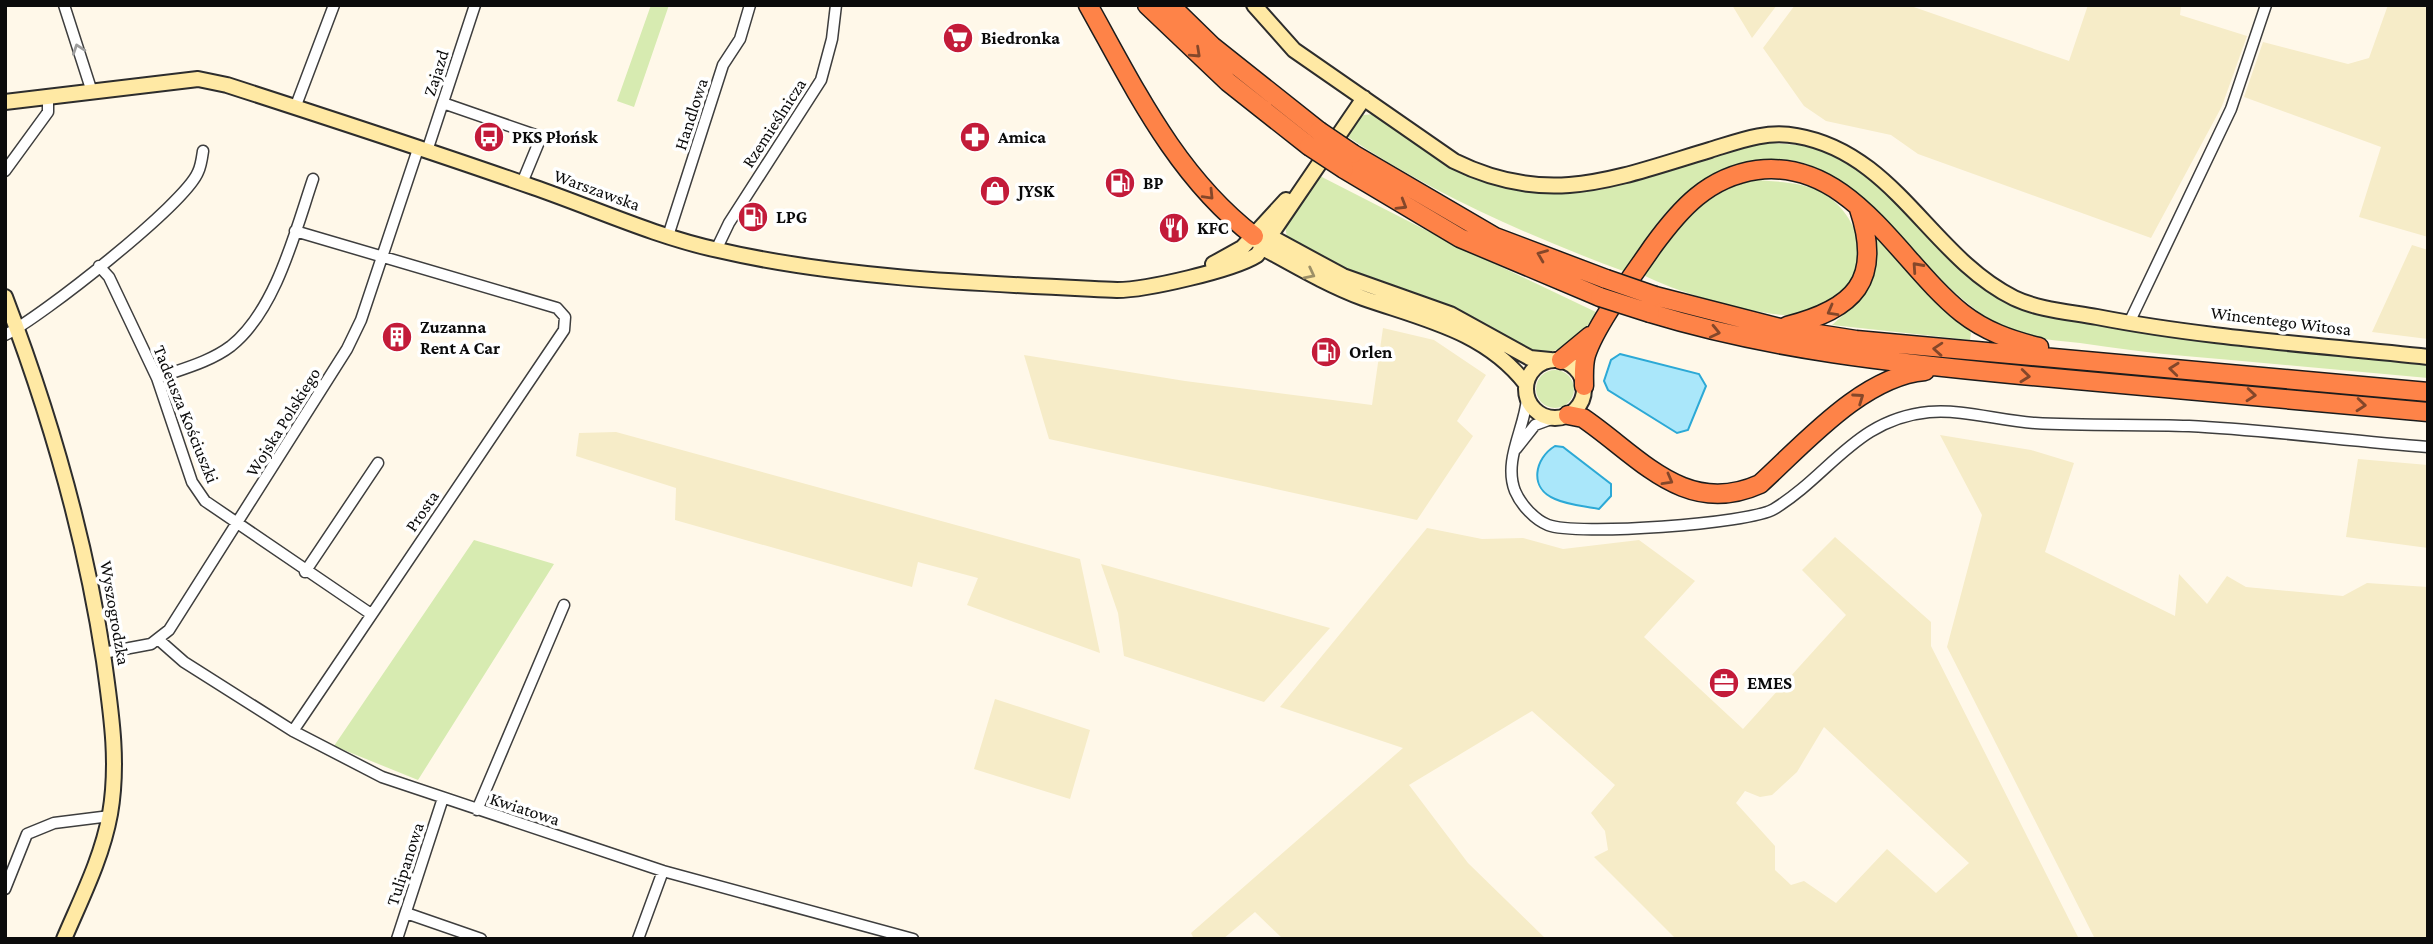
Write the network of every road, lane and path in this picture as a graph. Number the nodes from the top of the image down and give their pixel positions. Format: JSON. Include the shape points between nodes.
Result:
{"nodes":[{"id":1,"x":64,"y":5,"type":"edge"},
{"id":2,"x":334,"y":5,"type":"edge"},
{"id":3,"x":475,"y":5,"type":"edge"},
{"id":4,"x":750,"y":5,"type":"edge"},
{"id":5,"x":836,"y":5,"type":"edge"},
{"id":6,"x":1088,"y":5,"type":"edge"},
{"id":7,"x":1147,"y":5,"type":"edge"},
{"id":8,"x":1170,"y":5,"type":"edge"},
{"id":9,"x":1254,"y":5,"type":"edge"},
{"id":10,"x":2266,"y":5,"type":"edge"},
{"id":11,"x":92,"y":92,"type":"junction"},
{"id":12,"x":1364,"y":98,"type":"junction"},
{"id":13,"x":48,"y":99,"type":"junction"},
{"id":14,"x":5,"y":102,"type":"edge"},
{"id":15,"x":443,"y":103,"type":"junction"},
{"id":16,"x":295,"y":108,"type":"junction"},
{"id":17,"x":1314,"y":138,"type":"junction"},
{"id":18,"x":423,"y":150,"type":"junction"},
{"id":19,"x":203,"y":151,"type":"dead end"},
{"id":20,"x":1349,"y":162,"type":"junction"},
{"id":21,"x":5,"y":171,"type":"edge"},
{"id":22,"x":313,"y":179,"type":"dead end"},
{"id":23,"x":522,"y":183,"type":"junction"},
{"id":24,"x":1858,"y":208,"type":"junction"},
{"id":25,"x":295,"y":231,"type":"junction"},
{"id":26,"x":668,"y":236,"type":"junction"},
{"id":27,"x":1263,"y":241,"type":"junction"},
{"id":28,"x":716,"y":250,"type":"junction"},
{"id":29,"x":381,"y":257,"type":"junction"},
{"id":30,"x":99,"y":266,"type":"junction"},
{"id":31,"x":5,"y":297,"type":"edge"},
{"id":32,"x":1653,"y":304,"type":"junction"},
{"id":33,"x":2129,"y":323,"type":"junction"},
{"id":34,"x":1603,"y":324,"type":"junction"},
{"id":35,"x":1780,"y":328,"type":"junction"},
{"id":36,"x":11,"y":332,"type":"edge"},
{"id":37,"x":2428,"y":357,"type":"edge"},
{"id":38,"x":2079,"y":358,"type":"junction"},
{"id":39,"x":1556,"y":360,"type":"junction"},
{"id":40,"x":1957,"y":369,"type":"junction"},
{"id":41,"x":157,"y":378,"type":"junction"},
{"id":42,"x":1584,"y":386,"type":"junction"},
{"id":43,"x":1526,"y":391,"type":"junction"},
{"id":44,"x":2428,"y":392,"type":"edge"},
{"id":45,"x":2428,"y":411,"type":"edge"},
{"id":46,"x":1561,"y":417,"type":"junction"},
{"id":47,"x":2428,"y":447,"type":"edge"},
{"id":48,"x":1514,"y":452,"type":"junction"},
{"id":49,"x":379,"y":463,"type":"dead end"},
{"id":50,"x":237,"y":525,"type":"junction"},
{"id":51,"x":305,"y":572,"type":"junction"},
{"id":52,"x":564,"y":605,"type":"dead end"},
{"id":53,"x":372,"y":614,"type":"junction"},
{"id":54,"x":159,"y":640,"type":"junction"},
{"id":55,"x":103,"y":653,"type":"junction"},
{"id":56,"x":293,"y":731,"type":"junction"},
{"id":57,"x":443,"y":798,"type":"junction"},
{"id":58,"x":477,"y":810,"type":"junction"},
{"id":59,"x":110,"y":816,"type":"junction"},
{"id":60,"x":663,"y":871,"type":"junction"},
{"id":61,"x":5,"y":889,"type":"edge"},
{"id":62,"x":406,"y":913,"type":"junction"},
{"id":63,"x":64,"y":939,"type":"edge"},
{"id":64,"x":397,"y":939,"type":"edge"},
{"id":65,"x":481,"y":939,"type":"edge"},
{"id":66,"x":638,"y":939,"type":"edge"},
{"id":67,"x":913,"y":939,"type":"edge"}],
"edges":[{"from":11,"to":1,"type":"street","one_way":true},
{"from":2,"to":16,"type":"street"},
{"from":3,"to":15,"type":"street","name":"Zajazd"},
{"from":4,"to":26,"type":"street","name":"Handlowa","via":[[740,39],[723,65]]},
{"from":5,"to":28,"type":"street","name":"Rzemieślnicza","via":[[821,80]]},
{"from":6,"to":27,"type":"highway","one_way":true,"via":[[1170,149],[1213,200]]},
{"from":7,"to":17,"type":"highway","one_way":true,"via":[[1228,82]]},
{"from":8,"to":17,"type":"highway"},
{"from":9,"to":12,"type":"street","name":"Wincentego Witosa","via":[[1294,50]]},
{"from":10,"to":33,"type":"street","via":[[2231,108]]},
{"from":11,"to":13,"type":"street","name":"Warszawska"},
{"from":11,"to":16,"type":"street","name":"Warszawska","via":[[198,79]]},
{"from":12,"to":27,"type":"street","name":"Warszawska"},
{"from":12,"to":33,"type":"street","name":"Wincentego Witosa","via":[[1454,161],[1478,173],[1530,184],[1609,181],[1758,134],[1819,141],[1854,157],[1880,176],[2001,291],[2039,305]]},
{"from":13,"to":14,"type":"street","name":"Warszawska"},
{"from":13,"to":21,"type":"street","via":[[48,112]]},
{"from":15,"to":18,"type":"street","name":"Zajazd"},
{"from":15,"to":23,"type":"street","via":[[541,137]]},
{"from":16,"to":18,"type":"street","name":"Warszawska"},
{"from":17,"to":20,"type":"highway","bridge":true},
{"from":18,"to":23,"type":"street","name":"Warszawska"},
{"from":18,"to":29,"type":"street","name":"Wojska Polskiego"},
{"from":19,"to":30,"type":"street","via":[[198,174],[182,193]]},
{"from":32,"to":20,"type":"highway","one_way":true,"bridge":true,"via":[[1606,279],[1495,237]]},
{"from":20,"to":32,"type":"highway","one_way":true,"bridge":true,"via":[[1460,239],[1600,297]]},
{"from":22,"to":25,"type":"street"},
{"from":23,"to":26,"type":"street","name":"Warszawska"},
{"from":24,"to":34,"type":"highway","via":[[1828,184],[1798,172],[1765,169],[1716,182],[1676,216]]},
{"from":24,"to":35,"type":"highway","one_way":true,"via":[[1867,233],[1867,258],[1850,298],[1829,313]]},
{"from":38,"to":24,"type":"highway","one_way":true,"via":[[2011,340],[1976,323],[1946,299]]},
{"from":25,"to":29,"type":"street"},
{"from":25,"to":41,"type":"street","via":[[266,305],[250,328],[209,360]]},
{"from":26,"to":28,"type":"street","name":"Warszawska"},
{"from":27,"to":28,"type":"street","name":"Warszawska","via":[[1186,276],[1127,290],[864,272]]},
{"from":27,"to":39,"type":"street","via":[[1343,276],[1450,314],[1530,358]]},
{"from":27,"to":43,"type":"street","one_way":true,"via":[[1331,285],[1452,327],[1513,368]]},
{"from":29,"to":50,"type":"street","name":"Wojska Polskiego","via":[[348,349]]},
{"from":29,"to":53,"type":"street","name":"Prosta","via":[[557,308],[565,317],[564,330]]},
{"from":30,"to":36,"type":"street"},
{"from":30,"to":41,"type":"street","name":"Tadeusza Kościuszki","via":[[109,277]]},
{"from":31,"to":36,"type":"street","name":"Wyszogrodzka"},
{"from":32,"to":35,"type":"highway"},
{"from":32,"to":40,"type":"highway","one_way":true,"via":[[1787,347]]},
{"from":33,"to":37,"type":"street","name":"Wincentego Witosa"},
{"from":34,"to":39,"type":"highway"},
{"from":34,"to":42,"type":"highway","via":[[1586,353]]},
{"from":38,"to":35,"type":"highway","one_way":true,"via":[[1923,348]]},
{"from":36,"to":55,"type":"street","name":"Wyszogrodzka","via":[[71,502]]},
{"from":44,"to":38,"type":"highway","one_way":true},
{"from":39,"to":42,"type":"street","via":[[1577,369]]},
{"from":39,"to":43,"type":"street","via":[[1534,368]]},
{"from":40,"to":45,"type":"highway","one_way":true},
{"from":46,"to":40,"type":"highway","one_way":true,"via":[[1583,418],[1674,485],[1714,495],[1735,493],[1760,484],[1866,393],[1915,372]]},
{"from":41,"to":50,"type":"street","name":"Tadeusza Kościuszki","via":[[192,482],[205,501]]},
{"from":42,"to":46,"type":"street","via":[[1581,403]]},
{"from":43,"to":46,"type":"street","via":[[1537,412]]},
{"from":43,"to":48,"type":"street","via":[[1525,418]]},
{"from":46,"to":48,"type":"street","via":[[1535,425]]},
{"from":47,"to":48,"type":"street","via":[[2189,426],[2031,423],[1946,411],[1925,413],[1882,423],[1760,516],[1579,530],[1547,525],[1524,506],[1513,478]]},
{"from":49,"to":51,"type":"street"},
{"from":50,"to":51,"type":"street","name":"Tadeusza Kościuszki"},
{"from":50,"to":54,"type":"street","name":"Wojska Polskiego"},
{"from":51,"to":53,"type":"street","name":"Tadeusza Kościuszki"},
{"from":52,"to":58,"type":"street"},
{"from":53,"to":56,"type":"street","name":"Prosta"},
{"from":54,"to":55,"type":"street","via":[[141,648]]},
{"from":54,"to":56,"type":"street","name":"Kwiatowa","via":[[184,662]]},
{"from":55,"to":59,"type":"street","name":"Wyszogrodzka","via":[[115,741]]},
{"from":56,"to":57,"type":"street","name":"Kwiatowa","via":[[382,777]]},
{"from":57,"to":58,"type":"street","name":"Kwiatowa"},
{"from":57,"to":62,"type":"street","name":"Tulipanowa"},
{"from":58,"to":60,"type":"street","name":"Kwiatowa"},
{"from":59,"to":61,"type":"street","via":[[54,823],[27,834]]},
{"from":59,"to":63,"type":"street","name":"Wyszogrodzka"},
{"from":60,"to":66,"type":"street"},
{"from":60,"to":67,"type":"street","name":"Kwiatowa"},
{"from":62,"to":64,"type":"street","name":"Tulipanowa"},
{"from":62,"to":65,"type":"street"}]}
